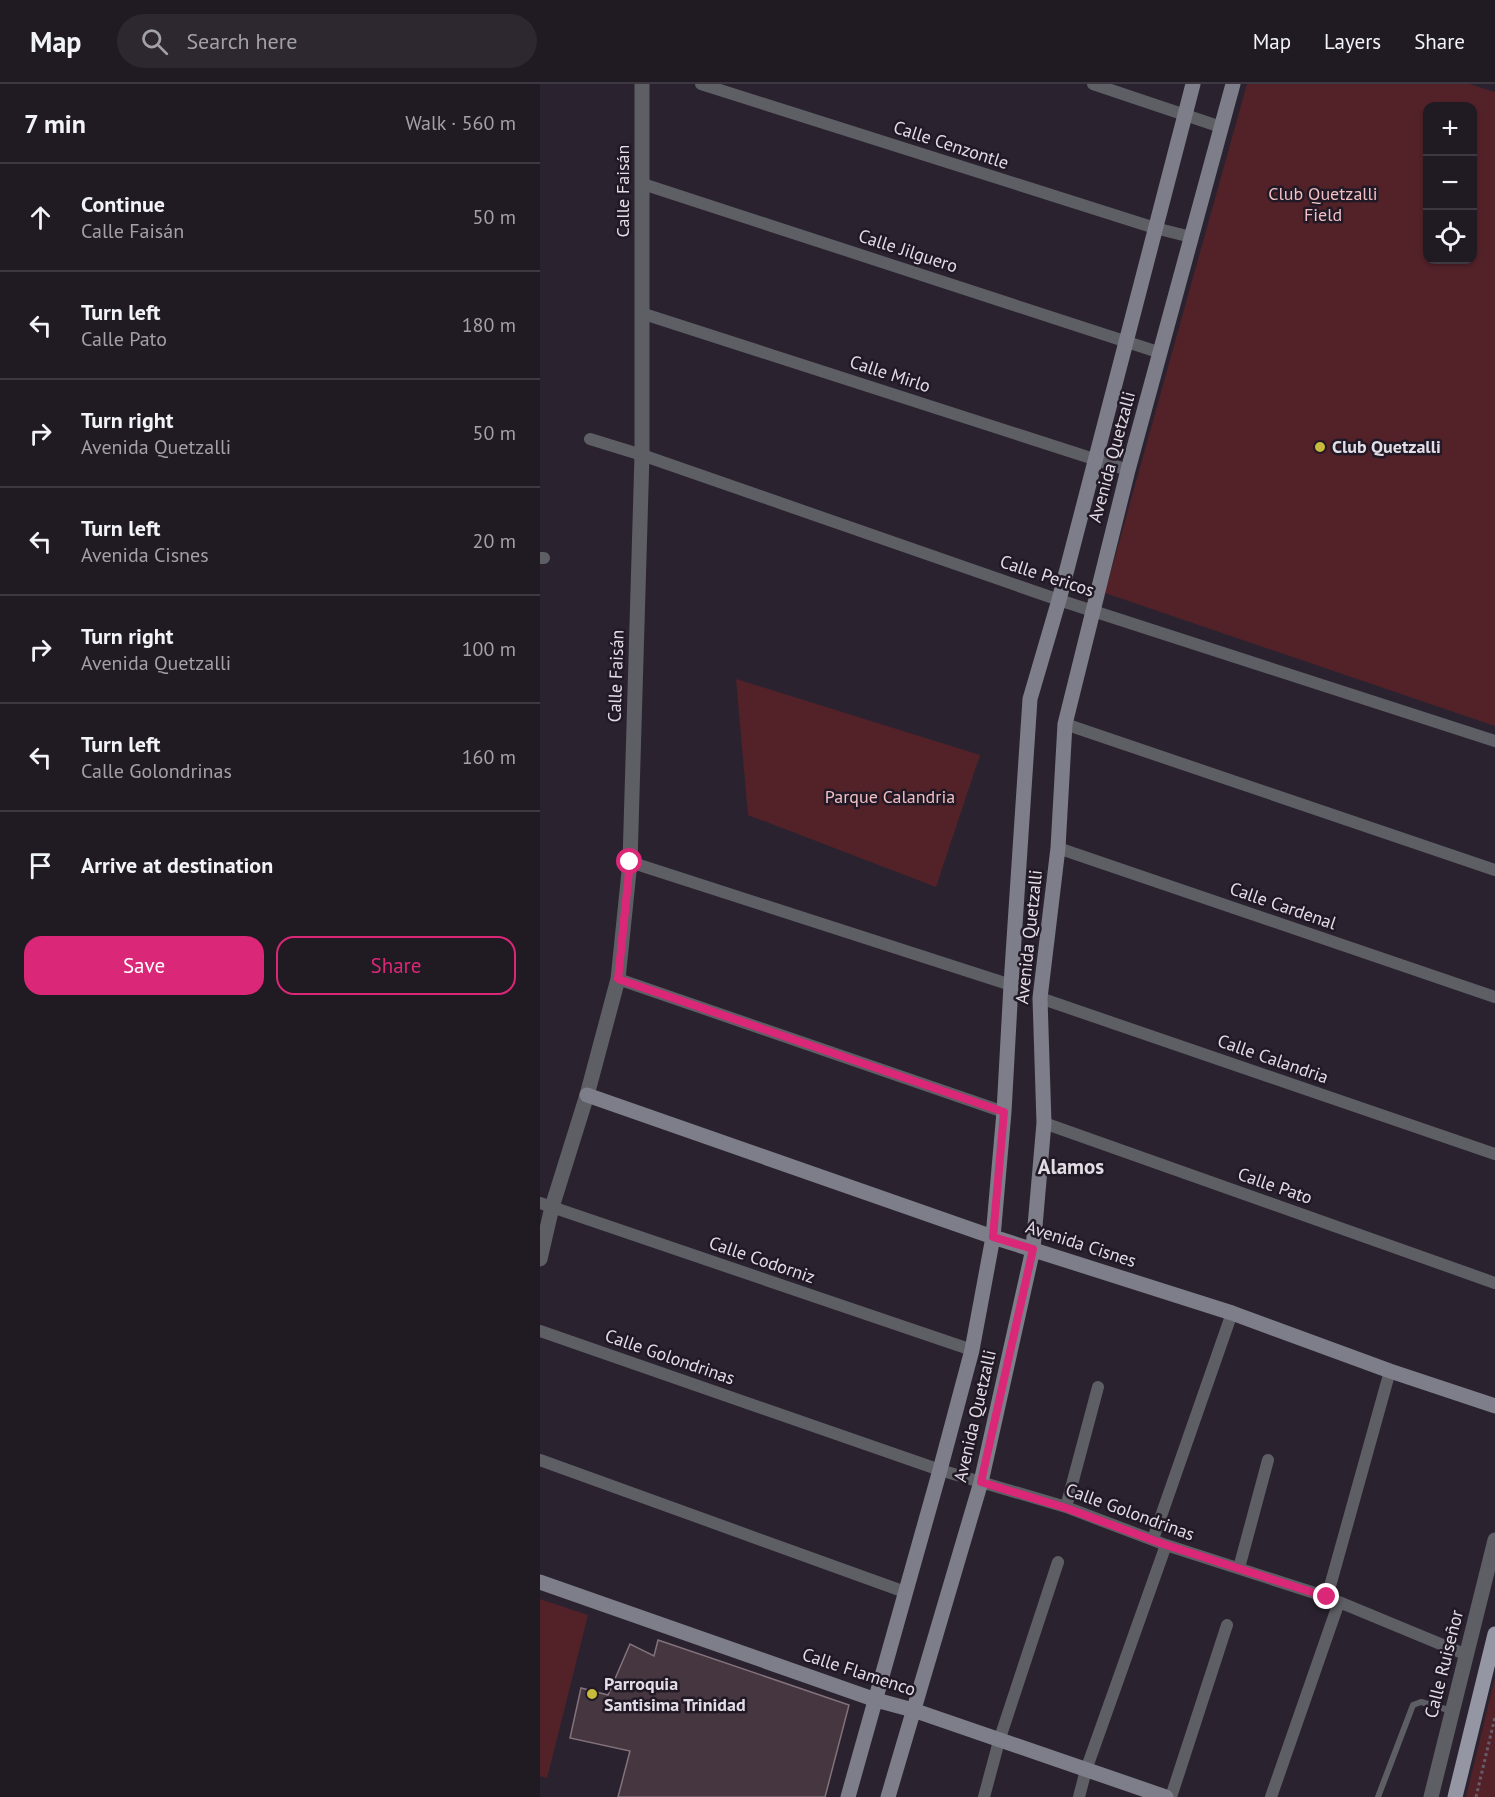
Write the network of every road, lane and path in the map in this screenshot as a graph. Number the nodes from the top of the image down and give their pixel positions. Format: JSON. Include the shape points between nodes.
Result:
{"nodes":[{"id":1,"x":642,"y":84,"type":"edge"},
{"id":2,"x":700,"y":84,"type":"edge"},
{"id":3,"x":1094,"y":84,"type":"edge"},
{"id":4,"x":1193,"y":84,"type":"edge"},
{"id":5,"x":1233,"y":84,"type":"edge"},
{"id":6,"x":1184,"y":114,"type":"junction"},
{"id":7,"x":1221,"y":127,"type":"junction"},
{"id":8,"x":643,"y":184,"type":"junction"},
{"id":9,"x":1155,"y":228,"type":"junction"},
{"id":10,"x":1191,"y":237,"type":"junction"},
{"id":11,"x":641,"y":313,"type":"junction"},
{"id":12,"x":1127,"y":341,"type":"junction"},
{"id":13,"x":1161,"y":353,"type":"junction"},
{"id":14,"x":590,"y":439,"type":"dead end"},
{"id":15,"x":642,"y":456,"type":"junction"},
{"id":16,"x":1094,"y":459,"type":"junction"},
{"id":17,"x":1128,"y":470,"type":"junction"},
{"id":18,"x":1059,"y":600,"type":"junction"},
{"id":19,"x":1092,"y":610,"type":"junction"},
{"id":20,"x":1065,"y":724,"type":"junction"},
{"id":21,"x":1495,"y":741,"type":"edge"},
{"id":22,"x":1058,"y":848,"type":"junction"},
{"id":23,"x":630,"y":862,"type":"junction"},
{"id":24,"x":1495,"y":870,"type":"edge"},
{"id":25,"x":618,"y":979,"type":"junction"},
{"id":26,"x":1011,"y":985,"type":"junction"},
{"id":27,"x":1495,"y":997,"type":"edge"},
{"id":28,"x":1040,"y":998,"type":"junction"},
{"id":29,"x":588,"y":1095,"type":"junction"},
{"id":30,"x":1004,"y":1112,"type":"junction"},
{"id":31,"x":1044,"y":1124,"type":"junction"},
{"id":32,"x":1495,"y":1154,"type":"edge"},
{"id":33,"x":546,"y":1205,"type":"edge"},
{"id":34,"x":993,"y":1237,"type":"junction"},
{"id":35,"x":1033,"y":1249,"type":"junction"},
{"id":36,"x":540,"y":1258,"type":"edge"},
{"id":37,"x":1495,"y":1283,"type":"edge"},
{"id":38,"x":1232,"y":1313,"type":"junction"},
{"id":39,"x":540,"y":1331,"type":"edge"},
{"id":40,"x":972,"y":1350,"type":"junction"},
{"id":41,"x":1390,"y":1371,"type":"junction"},
{"id":42,"x":1098,"y":1387,"type":"dead end"},
{"id":43,"x":1495,"y":1407,"type":"edge"},
{"id":44,"x":540,"y":1460,"type":"edge"},
{"id":45,"x":1268,"y":1460,"type":"dead end"},
{"id":46,"x":940,"y":1470,"type":"junction"},
{"id":47,"x":981,"y":1482,"type":"junction"},
{"id":48,"x":1066,"y":1508,"type":"junction"},
{"id":49,"x":1153,"y":1539,"type":"junction"},
{"id":50,"x":1495,"y":1540,"type":"edge"},
{"id":51,"x":1166,"y":1545,"type":"junction"},
{"id":52,"x":1058,"y":1562,"type":"dead end"},
{"id":53,"x":1239,"y":1568,"type":"junction"},
{"id":54,"x":540,"y":1582,"type":"edge"},
{"id":55,"x":905,"y":1592,"type":"junction"},
{"id":56,"x":1333,"y":1599,"type":"junction"},
{"id":57,"x":1227,"y":1625,"type":"dead end"},
{"id":58,"x":1495,"y":1634,"type":"edge"},
{"id":59,"x":1467,"y":1655,"type":"junction"},
{"id":60,"x":876,"y":1700,"type":"junction"},
{"id":61,"x":914,"y":1710,"type":"junction"},
{"id":62,"x":1453,"y":1711,"type":"junction"},
{"id":63,"x":1495,"y":1717,"type":"edge"},
{"id":64,"x":999,"y":1741,"type":"junction"},
{"id":65,"x":1086,"y":1770,"type":"junction"},
{"id":66,"x":848,"y":1797,"type":"edge"},
{"id":67,"x":888,"y":1797,"type":"edge"},
{"id":68,"x":984,"y":1797,"type":"edge"},
{"id":69,"x":1079,"y":1797,"type":"edge"},
{"id":70,"x":1166,"y":1797,"type":"edge"},
{"id":71,"x":1171,"y":1797,"type":"edge"},
{"id":72,"x":1271,"y":1797,"type":"edge"},
{"id":73,"x":1378,"y":1797,"type":"edge"},
{"id":74,"x":1431,"y":1797,"type":"edge"},
{"id":75,"x":1455,"y":1797,"type":"edge"},
{"id":76,"x":1476,"y":1797,"type":"edge"}],
"edges":[{"from":1,"to":8,"type":"street","name":"Calle Faisán"},
{"from":2,"to":9,"type":"street","name":"Calle Cenzontle"},
{"from":3,"to":6,"type":"street"},
{"from":4,"to":6,"type":"main road","name":"Avenida Quetzalli"},
{"from":5,"to":7,"type":"main road","name":"Avenida Quetzalli"},
{"from":6,"to":7,"type":"street"},
{"from":6,"to":9,"type":"main road","name":"Avenida Quetzalli"},
{"from":7,"to":10,"type":"main road","name":"Avenida Quetzalli"},
{"from":8,"to":11,"type":"street","name":"Calle Faisán"},
{"from":8,"to":12,"type":"street","name":"Calle Jilguero"},
{"from":9,"to":10,"type":"street","name":"Calle Cenzontle"},
{"from":9,"to":12,"type":"main road","name":"Avenida Quetzalli"},
{"from":10,"to":13,"type":"main road","name":"Avenida Quetzalli"},
{"from":11,"to":15,"type":"street","name":"Calle Faisán"},
{"from":11,"to":16,"type":"street","name":"Calle Mirlo"},
{"from":12,"to":13,"type":"street","name":"Calle Jilguero"},
{"from":12,"to":16,"type":"main road","name":"Avenida Quetzalli"},
{"from":13,"to":17,"type":"main road","name":"Avenida Quetzalli"},
{"from":14,"to":15,"type":"street","name":"Calle Pericos"},
{"from":15,"to":18,"type":"street","name":"Calle Pericos"},
{"from":15,"to":23,"type":"street","name":"Calle Faisán"},
{"from":16,"to":17,"type":"street","name":"Calle Mirlo"},
{"from":16,"to":18,"type":"main road","name":"Avenida Quetzalli"},
{"from":17,"to":19,"type":"main road","name":"Avenida Quetzalli"},
{"from":18,"to":19,"type":"street","name":"Calle Pericos"},
{"from":18,"to":26,"type":"main road","name":"Avenida Quetzalli","via":[[1030,699]]},
{"from":19,"to":20,"type":"main road","name":"Avenida Quetzalli"},
{"from":19,"to":21,"type":"street","name":"Calle Pericos"},
{"from":20,"to":22,"type":"main road","name":"Avenida Quetzalli"},
{"from":20,"to":24,"type":"street"},
{"from":22,"to":27,"type":"street","name":"Calle Cardenal"},
{"from":22,"to":28,"type":"main road","name":"Avenida Quetzalli"},
{"from":23,"to":25,"type":"street","name":"Calle Faisán"},
{"from":23,"to":26,"type":"street"},
{"from":25,"to":29,"type":"street","name":"Calle Faisán"},
{"from":25,"to":30,"type":"street"},
{"from":26,"to":30,"type":"main road","name":"Avenida Quetzalli"},
{"from":28,"to":31,"type":"main road","name":"Avenida Quetzalli"},
{"from":28,"to":32,"type":"street","name":"Calle Calandria"},
{"from":29,"to":33,"type":"street","name":"Calle Faisán"},
{"from":29,"to":34,"type":"main road","name":"Avenida Cisnes"},
{"from":30,"to":34,"type":"main road","name":"Avenida Quetzalli"},
{"from":31,"to":35,"type":"main road","name":"Avenida Quetzalli"},
{"from":31,"to":37,"type":"street","name":"Calle Pato"},
{"from":33,"to":36,"type":"street","name":"Calle Faisán"},
{"from":33,"to":40,"type":"street","name":"Calle Codorniz"},
{"from":34,"to":35,"type":"main road","name":"Avenida Cisnes"},
{"from":34,"to":40,"type":"main road","name":"Avenida Quetzalli"},
{"from":35,"to":38,"type":"main road","name":"Avenida Cisnes"},
{"from":35,"to":47,"type":"main road","name":"Avenida Quetzalli"},
{"from":38,"to":41,"type":"main road","name":"Avenida Cisnes"},
{"from":38,"to":49,"type":"street"},
{"from":39,"to":46,"type":"street","name":"Calle Golondrinas"},
{"from":40,"to":46,"type":"main road","name":"Avenida Quetzalli"},
{"from":41,"to":43,"type":"main road","name":"Avenida Cisnes"},
{"from":41,"to":56,"type":"street"},
{"from":42,"to":48,"type":"street"},
{"from":44,"to":55,"type":"street"},
{"from":45,"to":53,"type":"street"},
{"from":46,"to":47,"type":"street","name":"Calle Golondrinas"},
{"from":46,"to":55,"type":"main road","name":"Avenida Quetzalli"},
{"from":47,"to":48,"type":"street","name":"Calle Golondrinas"},
{"from":47,"to":61,"type":"main road","name":"Avenida Quetzalli"},
{"from":48,"to":49,"type":"street","name":"Calle Golondrinas"},
{"from":49,"to":51,"type":"street","name":"Calle Golondrinas"},
{"from":50,"to":59,"type":"street","name":"Calle Ruiseñor"},
{"from":51,"to":53,"type":"street","name":"Calle Golondrinas"},
{"from":51,"to":65,"type":"street"},
{"from":52,"to":64,"type":"street"},
{"from":53,"to":56,"type":"street","name":"Calle Golondrinas"},
{"from":54,"to":60,"type":"main road","name":"Calle Flamenco"},
{"from":55,"to":60,"type":"main road","name":"Avenida Quetzalli"},
{"from":56,"to":59,"type":"street","name":"Calle Golondrinas"},
{"from":56,"to":72,"type":"street"},
{"from":57,"to":71,"type":"street"},
{"from":58,"to":75,"type":"main road"},
{"from":59,"to":62,"type":"street","name":"Calle Ruiseñor"},
{"from":60,"to":61,"type":"main road","name":"Calle Flamenco"},
{"from":60,"to":66,"type":"main road","name":"Avenida Quetzalli"},
{"from":61,"to":64,"type":"main road","name":"Calle Flamenco"},
{"from":61,"to":67,"type":"main road","name":"Avenida Quetzalli"},
{"from":62,"to":73,"type":"lane","via":[[1421,1702],[1413,1705]]},
{"from":62,"to":74,"type":"street","name":"Calle Ruiseñor"},
{"from":63,"to":76,"type":"path"},
{"from":64,"to":65,"type":"main road","name":"Calle Flamenco"},
{"from":64,"to":68,"type":"street"},
{"from":65,"to":69,"type":"street"},
{"from":65,"to":70,"type":"main road","name":"Calle Flamenco"}]}
